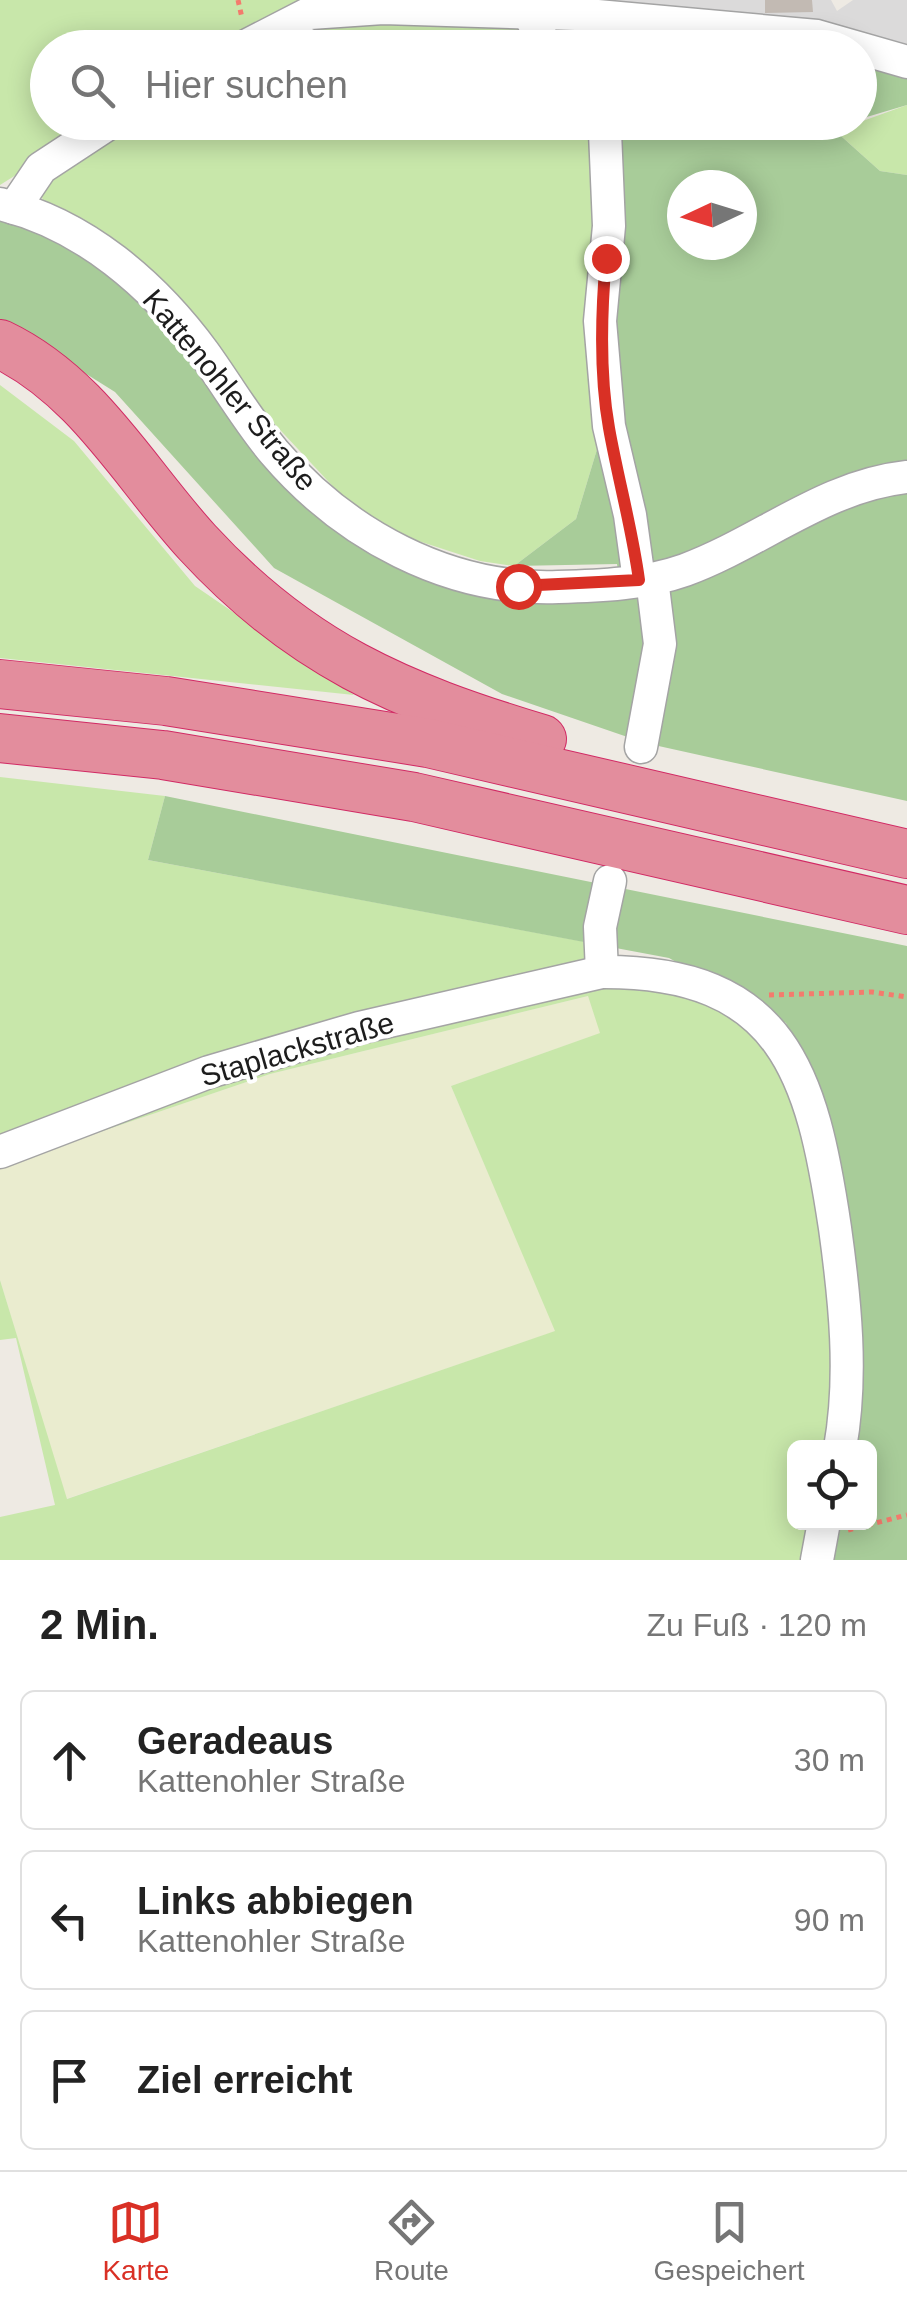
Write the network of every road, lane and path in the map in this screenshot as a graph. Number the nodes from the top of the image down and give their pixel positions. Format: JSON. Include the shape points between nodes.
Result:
{"nodes":[{"id":1,"x":528,"y":12,"type":"junction"},
{"id":2,"x":271,"y":30,"type":"edge"},
{"id":3,"x":538,"y":30,"type":"edge"},
{"id":4,"x":751,"y":30,"type":"edge"},
{"id":5,"x":877,"y":53,"type":"edge"},
{"id":6,"x":907,"y":62,"type":"edge"},
{"id":7,"x":83,"y":140,"type":"edge"},
{"id":8,"x":605,"y":140,"type":"edge"},
{"id":9,"x":7,"y":206,"type":"edge"},
{"id":10,"x":0,"y":344,"type":"edge"},
{"id":11,"x":907,"y":476,"type":"edge"},
{"id":12,"x":645,"y":580,"type":"junction"},
{"id":13,"x":0,"y":684,"type":"edge"},
{"id":14,"x":0,"y":738,"type":"edge"},
{"id":15,"x":641,"y":746,"type":"dead end"},
{"id":16,"x":699,"y":804,"type":"junction"},
{"id":17,"x":907,"y":854,"type":"edge"},
{"id":18,"x":610,"y":881,"type":"dead end"},
{"id":19,"x":907,"y":910,"type":"edge"},
{"id":20,"x":602,"y":972,"type":"junction"},
{"id":21,"x":907,"y":997,"type":"edge"},
{"id":22,"x":744,"y":1008,"type":"junction"},
{"id":23,"x":0,"y":1152,"type":"edge"},
{"id":24,"x":841,"y":1440,"type":"edge"},
{"id":25,"x":907,"y":1516,"type":"edge"},
{"id":26,"x":820,"y":1540,"type":"edge"}],
"edges":[{"from":1,"to":2,"type":"street","via":[[338,8]]},
{"from":1,"to":3,"type":"street"},
{"from":1,"to":4,"type":"street"},
{"from":5,"to":6,"type":"street"},
{"from":7,"to":9,"type":"street","via":[[40,168]]},
{"from":8,"to":12,"type":"street","via":[[609,226],[600,321],[608,426]]},
{"from":9,"to":12,"type":"street","name":"Kattenohler Straße","via":[[97,249],[150,289],[271,448],[360,529],[431,565],[478,579],[556,588]]},
{"from":10,"to":16,"type":"highway","via":[[79,402],[195,540],[263,609],[307,642],[460,714],[658,771]]},
{"from":11,"to":12,"type":"street","name":"Kattenohler Straße","via":[[860,485],[690,568]]},
{"from":12,"to":15,"type":"street","via":[[660,644]]},
{"from":13,"to":16,"type":"highway","via":[[295,719]]},
{"from":14,"to":19,"type":"highway","via":[[162,755],[414,796]]},
{"from":16,"to":17,"type":"highway"},
{"from":18,"to":20,"type":"street","via":[[600,928]]},
{"from":20,"to":22,"type":"street","name":"Staplackstraße","via":[[690,981]]},
{"from":20,"to":23,"type":"street","name":"Staplackstraße","via":[[359,1028],[208,1072]]},
{"from":21,"to":22,"type":"path","via":[[770,994]]},
{"from":22,"to":24,"type":"street","name":"Staplackstraße","via":[[788,1053],[803,1080],[824,1156],[845,1326]]},
{"from":25,"to":26,"type":"path"}]}
